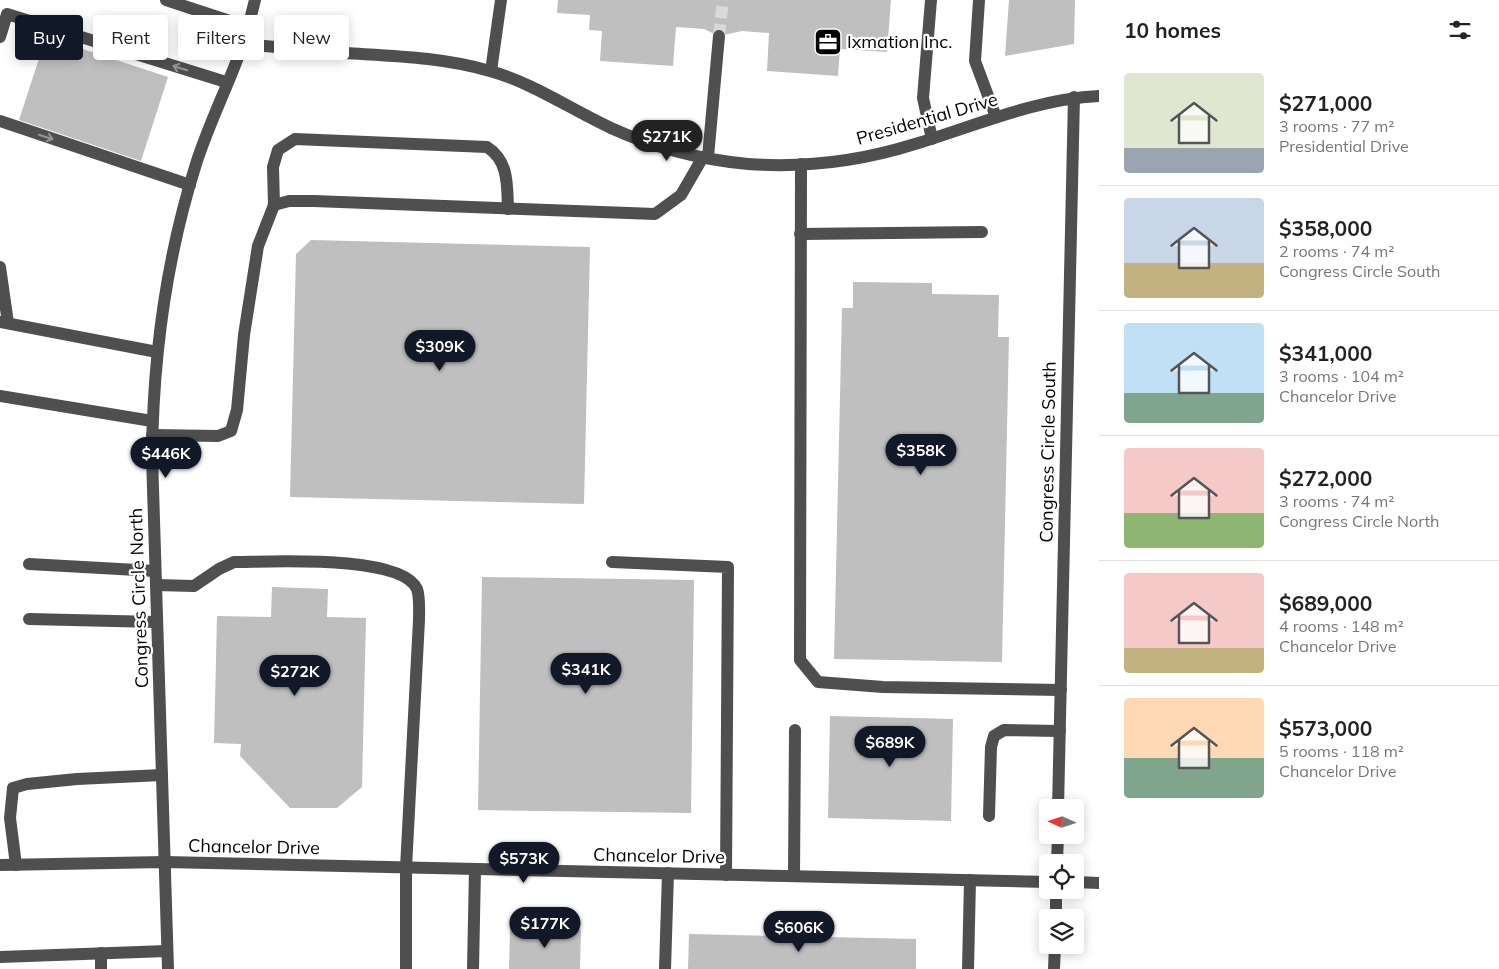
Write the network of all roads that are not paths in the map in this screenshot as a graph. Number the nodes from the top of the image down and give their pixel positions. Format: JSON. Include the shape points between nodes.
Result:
{"nodes":[{"id":1,"x":166,"y":0,"type":"edge"},
{"id":2,"x":255,"y":0,"type":"edge"},
{"id":3,"x":501,"y":0,"type":"edge"},
{"id":4,"x":930,"y":0,"type":"edge"},
{"id":5,"x":979,"y":0,"type":"edge"},
{"id":6,"x":213,"y":15,"type":"edge"},
{"id":7,"x":251,"y":15,"type":"edge"},
{"id":8,"x":719,"y":36,"type":"tunnel mouth"},
{"id":9,"x":0,"y":37,"type":"edge"},
{"id":10,"x":264,"y":46,"type":"edge"},
{"id":11,"x":236,"y":60,"type":"edge"},
{"id":12,"x":491,"y":71,"type":"junction"},
{"id":13,"x":226,"y":82,"type":"junction"},
{"id":14,"x":1099,"y":96,"type":"edge"},
{"id":15,"x":1074,"y":97,"type":"junction"},
{"id":16,"x":996,"y":117,"type":"junction"},
{"id":17,"x":0,"y":121,"type":"edge"},
{"id":18,"x":932,"y":139,"type":"junction"},
{"id":19,"x":705,"y":157,"type":"junction"},
{"id":20,"x":801,"y":164,"type":"junction"},
{"id":21,"x":190,"y":185,"type":"junction"},
{"id":22,"x":274,"y":205,"type":"junction"},
{"id":23,"x":508,"y":209,"type":"junction"},
{"id":24,"x":982,"y":232,"type":"dead end"},
{"id":25,"x":800,"y":234,"type":"junction"},
{"id":26,"x":0,"y":267,"type":"edge"},
{"id":27,"x":4,"y":323,"type":"edge"},
{"id":28,"x":157,"y":352,"type":"junction"},
{"id":29,"x":0,"y":396,"type":"edge"},
{"id":30,"x":152,"y":421,"type":"junction"},
{"id":31,"x":152,"y":435,"type":"junction"},
{"id":32,"x":612,"y":562,"type":"dead end"},
{"id":33,"x":29,"y":564,"type":"dead end"},
{"id":34,"x":155,"y":571,"type":"junction"},
{"id":35,"x":156,"y":586,"type":"junction"},
{"id":36,"x":29,"y":619,"type":"dead end"},
{"id":37,"x":157,"y":622,"type":"junction"},
{"id":38,"x":1061,"y":690,"type":"junction"},
{"id":39,"x":795,"y":730,"type":"dead end"},
{"id":40,"x":1060,"y":731,"type":"junction"},
{"id":41,"x":162,"y":775,"type":"junction"},
{"id":42,"x":1058,"y":799,"type":"edge"},
{"id":43,"x":989,"y":816,"type":"dead end"},
{"id":44,"x":164,"y":862,"type":"junction"},
{"id":45,"x":16,"y":865,"type":"junction"},
{"id":46,"x":0,"y":866,"type":"edge"},
{"id":47,"x":406,"y":868,"type":"junction"},
{"id":48,"x":475,"y":869,"type":"junction"},
{"id":49,"x":668,"y":874,"type":"junction"},
{"id":50,"x":726,"y":875,"type":"junction"},
{"id":51,"x":794,"y":876,"type":"junction"},
{"id":52,"x":970,"y":880,"type":"junction"},
{"id":53,"x":1039,"y":882,"type":"edge"},
{"id":54,"x":1084,"y":882,"type":"edge"},
{"id":55,"x":1099,"y":883,"type":"edge"},
{"id":56,"x":167,"y":951,"type":"junction"},
{"id":57,"x":101,"y":953,"type":"junction"},
{"id":58,"x":1055,"y":954,"type":"edge"},
{"id":59,"x":0,"y":956,"type":"edge"},
{"id":60,"x":101,"y":969,"type":"edge"},
{"id":61,"x":168,"y":969,"type":"edge"},
{"id":62,"x":406,"y":969,"type":"edge"},
{"id":63,"x":473,"y":969,"type":"edge"},
{"id":64,"x":665,"y":969,"type":"edge"},
{"id":65,"x":968,"y":969,"type":"edge"},
{"id":66,"x":1054,"y":969,"type":"edge"}],
"edges":[{"from":1,"to":6,"type":"street"},
{"from":2,"to":7,"type":"street","name":"Congress Circle North"},
{"from":3,"to":12,"type":"street"},
{"from":4,"to":18,"type":"street","via":[[923,98]]},
{"from":5,"to":16,"type":"street","via":[[975,62]]},
{"from":8,"to":19,"type":"street"},
{"from":13,"to":9,"type":"street","one_way":true,"via":[[7,14]]},
{"from":10,"to":12,"type":"street","name":"Presidential Drive","via":[[425,58]]},
{"from":11,"to":13,"type":"street","name":"Congress Circle North"},
{"from":12,"to":19,"type":"street","name":"Presidential Drive","via":[[535,89],[611,128],[650,143]]},
{"from":13,"to":21,"type":"street","name":"Congress Circle North"},
{"from":14,"to":15,"type":"street","name":"Presidential Drive"},
{"from":15,"to":16,"type":"street","name":"Presidential Drive"},
{"from":15,"to":38,"type":"street","name":"Congress Circle South"},
{"from":16,"to":18,"type":"street","name":"Presidential Drive"},
{"from":17,"to":21,"type":"street","one_way":true},
{"from":18,"to":20,"type":"street","name":"Presidential Drive","via":[[851,160]]},
{"from":19,"to":20,"type":"street","name":"Presidential Drive","via":[[747,164]]},
{"from":19,"to":23,"type":"street","via":[[681,195],[655,214]]},
{"from":20,"to":25,"type":"street"},
{"from":21,"to":28,"type":"street","name":"Congress Circle North","via":[[173,252]]},
{"from":22,"to":23,"type":"street","via":[[314,200]]},
{"from":22,"to":23,"type":"street","via":[[273,166],[278,150],[295,139],[487,147],[503,162]]},
{"from":22,"to":31,"type":"street","via":[[258,246],[244,335],[237,410],[231,431],[218,436]]},
{"from":24,"to":25,"type":"street"},
{"from":25,"to":38,"type":"street","via":[[800,660],[818,682],[883,687]]},
{"from":26,"to":27,"type":"street"},
{"from":27,"to":28,"type":"street"},
{"from":28,"to":30,"type":"street","name":"Congress Circle North"},
{"from":29,"to":30,"type":"street"},
{"from":30,"to":31,"type":"street","name":"Congress Circle North"},
{"from":31,"to":34,"type":"street","name":"Congress Circle North"},
{"from":32,"to":50,"type":"street","via":[[728,567]]},
{"from":33,"to":34,"type":"street"},
{"from":34,"to":35,"type":"street","name":"Congress Circle North"},
{"from":35,"to":37,"type":"street","name":"Congress Circle North"},
{"from":35,"to":47,"type":"street","via":[[194,586],[234,562],[339,562],[406,577],[417,590],[419,620]]},
{"from":36,"to":37,"type":"street"},
{"from":37,"to":41,"type":"street","name":"Congress Circle North"},
{"from":38,"to":40,"type":"street","name":"Congress Circle South"},
{"from":39,"to":51,"type":"street"},
{"from":40,"to":42,"type":"street","name":"Congress Circle South"},
{"from":40,"to":43,"type":"street","via":[[1004,730],[994,736],[990,746]]},
{"from":41,"to":44,"type":"street","name":"Congress Circle North"},
{"from":41,"to":45,"type":"street","via":[[77,779],[13,788],[10,818]]},
{"from":44,"to":45,"type":"street","name":"Chancelor Drive"},
{"from":44,"to":47,"type":"street","name":"Chancelor Drive"},
{"from":44,"to":56,"type":"street","name":"Congress Circle North"},
{"from":45,"to":46,"type":"street","name":"Chancelor Drive"},
{"from":47,"to":48,"type":"street","name":"Chancelor Drive"},
{"from":47,"to":62,"type":"street"},
{"from":48,"to":49,"type":"street","name":"Chancelor Drive"},
{"from":48,"to":63,"type":"street"},
{"from":49,"to":50,"type":"street","name":"Chancelor Drive"},
{"from":49,"to":64,"type":"street"},
{"from":50,"to":51,"type":"street","name":"Chancelor Drive"},
{"from":51,"to":52,"type":"street","name":"Chancelor Drive"},
{"from":52,"to":53,"type":"street","name":"Chancelor Drive"},
{"from":52,"to":65,"type":"street"},
{"from":54,"to":55,"type":"street"},
{"from":56,"to":57,"type":"street"},
{"from":56,"to":61,"type":"street","name":"Congress Circle North"},
{"from":57,"to":59,"type":"street"},
{"from":57,"to":60,"type":"street"},
{"from":58,"to":66,"type":"street"}]}
